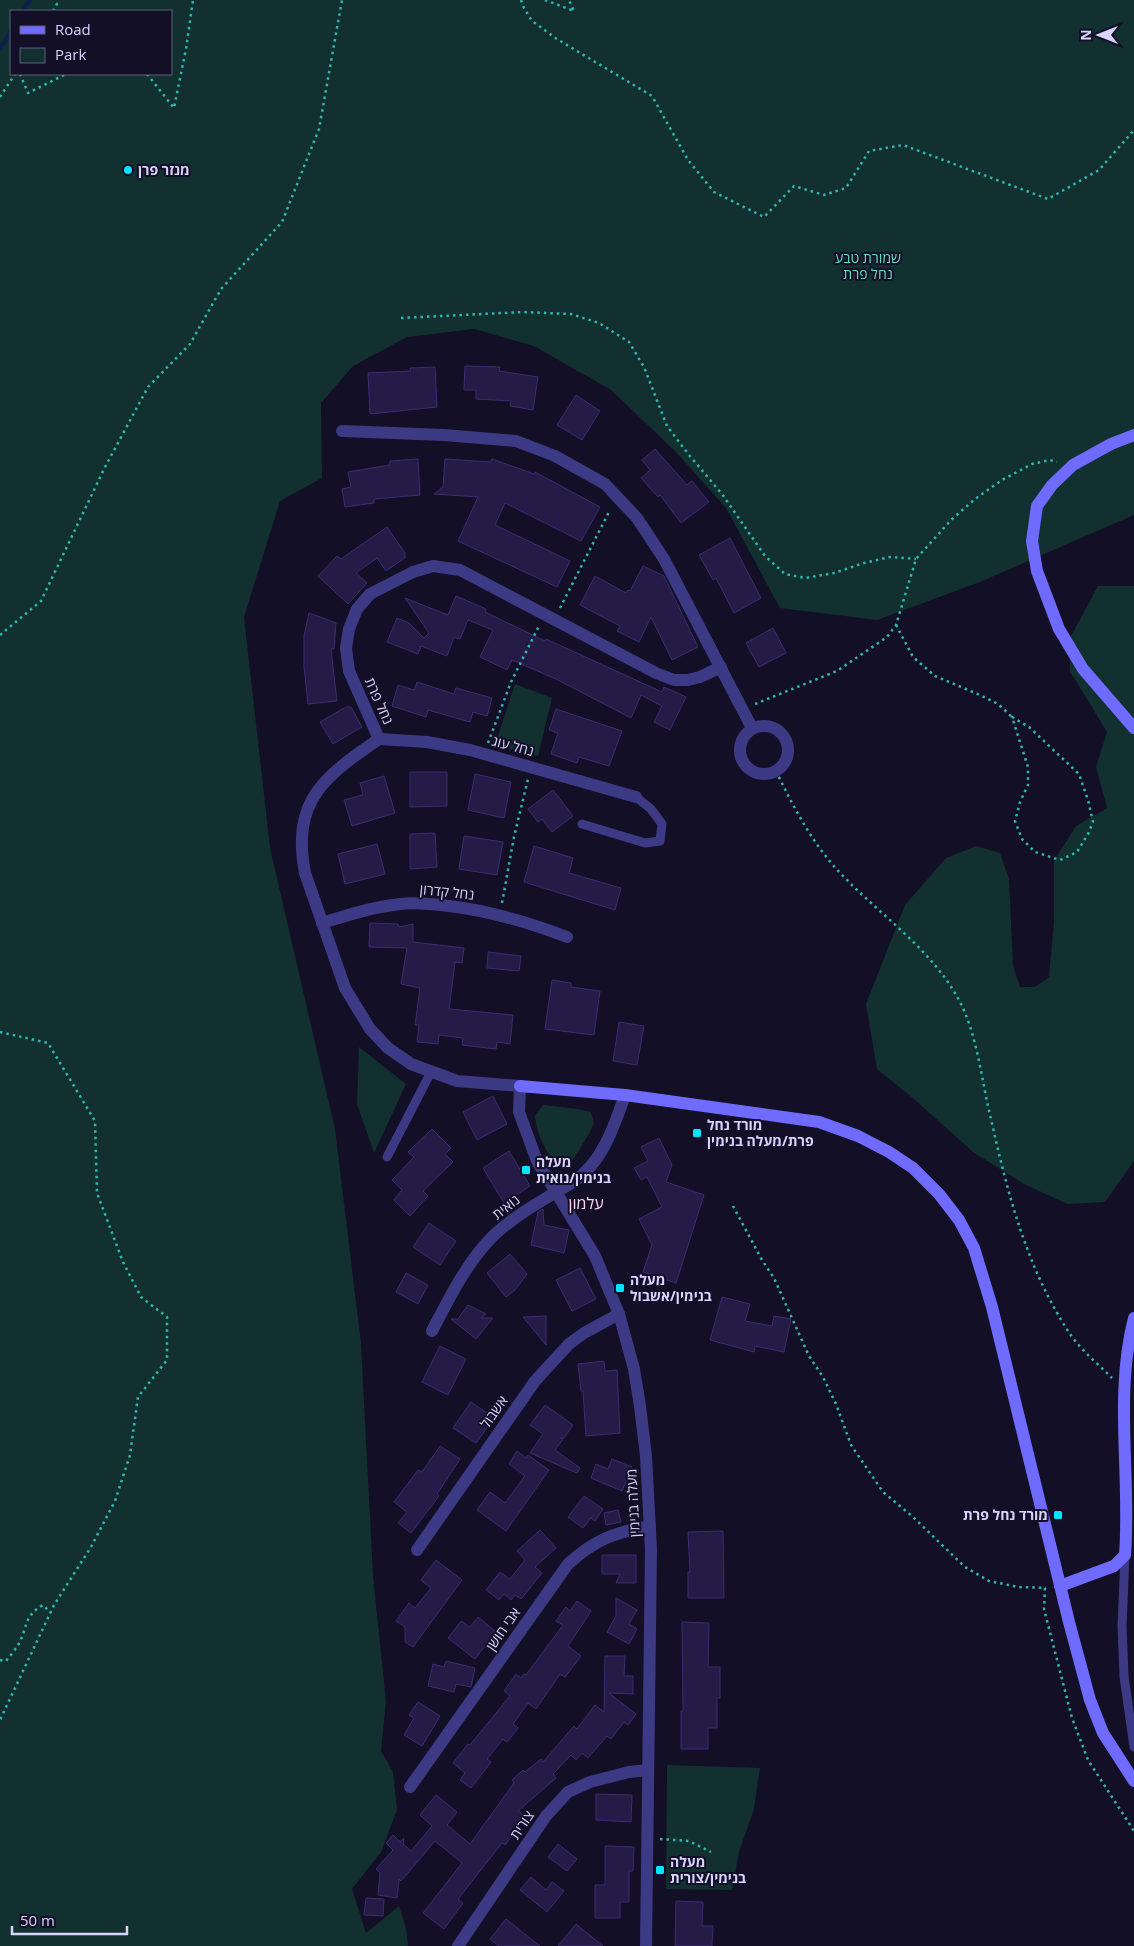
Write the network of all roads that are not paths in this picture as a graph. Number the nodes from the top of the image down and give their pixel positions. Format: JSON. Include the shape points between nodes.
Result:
{"nodes":[{"id":1,"x":342,"y":431,"type":"dead end"},
{"id":2,"x":1134,"y":436,"type":"edge"},
{"id":3,"x":721,"y":667,"type":"junction"},
{"id":4,"x":752,"y":728,"type":"junction"},
{"id":5,"x":1134,"y":728,"type":"edge"},
{"id":6,"x":379,"y":739,"type":"junction"},
{"id":7,"x":636,"y":797,"type":"joint"},
{"id":8,"x":582,"y":824,"type":"dead end"},
{"id":9,"x":322,"y":923,"type":"junction"},
{"id":10,"x":567,"y":936,"type":"dead end"},
{"id":11,"x":431,"y":1072,"type":"junction"},
{"id":12,"x":520,"y":1086,"type":"junction"},
{"id":13,"x":625,"y":1095,"type":"junction"},
{"id":14,"x":387,"y":1157,"type":"dead end"},
{"id":15,"x":555,"y":1191,"type":"junction"},
{"id":16,"x":619,"y":1314,"type":"junction"},
{"id":17,"x":1134,"y":1318,"type":"edge"},
{"id":18,"x":432,"y":1331,"type":"dead end"},
{"id":19,"x":650,"y":1526,"type":"junction"},
{"id":20,"x":417,"y":1550,"type":"dead end"},
{"id":21,"x":1125,"y":1555,"type":"junction"},
{"id":22,"x":1060,"y":1586,"type":"junction"},
{"id":23,"x":1134,"y":1747,"type":"edge"},
{"id":24,"x":648,"y":1770,"type":"junction"},
{"id":25,"x":1134,"y":1780,"type":"edge"},
{"id":26,"x":410,"y":1787,"type":"dead end"},
{"id":27,"x":458,"y":1946,"type":"edge"},
{"id":28,"x":646,"y":1946,"type":"edge"}],
"edges":[{"from":1,"to":3,"type":"street","via":[[516,441],[555,456],[605,484],[637,518],[664,559]]},
{"from":2,"to":5,"type":"street","via":[[1111,444],[1073,466],[1052,485],[1036,506],[1032,541],[1037,571],[1059,629],[1083,669]]},
{"from":3,"to":4,"type":"street"},
{"from":3,"to":6,"type":"street","name":"נחל פרת","via":[[700,677],[674,680],[634,663],[460,570],[433,566],[413,572],[370,594],[357,610],[349,629],[346,648],[349,671]]},
{"from":4,"to":4,"type":"street","via":[[768,726],[782,734],[788,750],[776,771],[761,774],[742,762],[741,739]]},
{"from":6,"to":7,"type":"street","name":"נחל עוג","via":[[427,742],[484,754]]},
{"from":6,"to":9,"type":"street","name":"נחל פרת","via":[[331,774],[316,792],[306,813],[301,854]]},
{"from":7,"to":8,"type":"lane","via":[[662,824],[660,841],[645,843]]},
{"from":9,"to":10,"type":"street","name":"נחל קדרון","via":[[378,907],[429,903],[500,914]]},
{"from":9,"to":11,"type":"street","name":"נחל פרת","via":[[345,988],[370,1029],[388,1048],[411,1064]]},
{"from":11,"to":12,"type":"street","name":"נחל פרת","via":[[457,1080]]},
{"from":11,"to":14,"type":"lane"},
{"from":12,"to":13,"type":"street"},
{"from":12,"to":15,"type":"street","name":"מעלה בנימין","via":[[520,1112],[526,1134]]},
{"from":13,"to":15,"type":"street","name":"נואית","via":[[612,1133],[595,1160],[574,1181]]},
{"from":13,"to":22,"type":"street","via":[[819,1122],[889,1152],[913,1168],[939,1194],[974,1248]]},
{"from":15,"to":16,"type":"street","name":"מעלה בנימין","via":[[595,1256]]},
{"from":15,"to":18,"type":"street","name":"נואית","via":[[516,1216],[480,1250],[462,1274]]},
{"from":16,"to":19,"type":"street","name":"מעלה בנימין","via":[[640,1406]]},
{"from":16,"to":20,"type":"street","name":"אשבול","via":[[569,1344],[534,1380]]},
{"from":17,"to":21,"type":"street","via":[[1129,1338],[1125,1392]]},
{"from":19,"to":24,"type":"street","name":"מעלה בנימין"},
{"from":19,"to":26,"type":"street","name":"אבי חושן","via":[[605,1537],[568,1564]]},
{"from":21,"to":22,"type":"street","via":[[1114,1566]]},
{"from":21,"to":23,"type":"lane","via":[[1124,1676]]},
{"from":22,"to":25,"type":"street","via":[[1090,1700],[1103,1733]]},
{"from":24,"to":27,"type":"street","name":"צורית","via":[[590,1782],[568,1792],[546,1816]]},
{"from":24,"to":28,"type":"street","name":"מעלה בנימין"}]}
